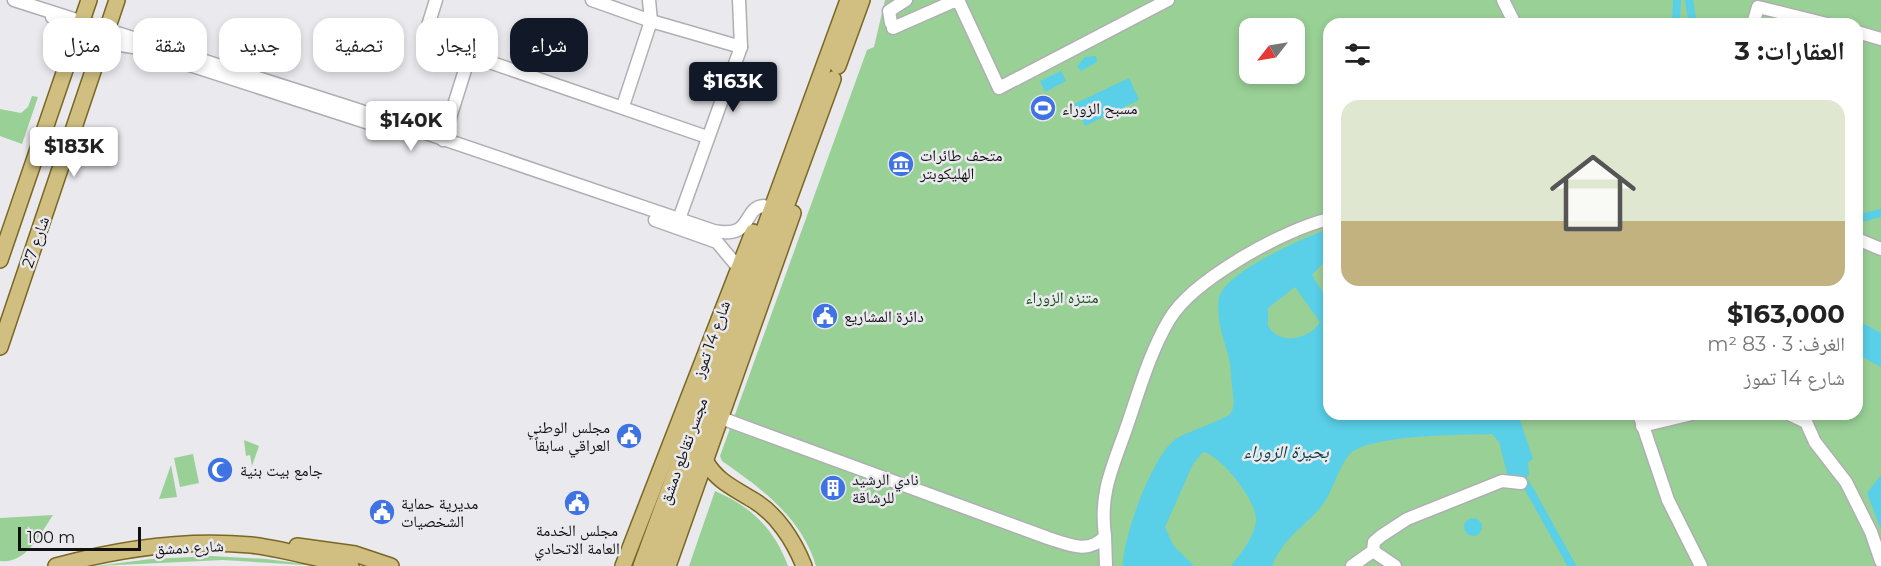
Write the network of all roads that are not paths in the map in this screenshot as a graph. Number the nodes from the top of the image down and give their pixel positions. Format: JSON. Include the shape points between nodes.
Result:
{"nodes":[{"id":1,"x":14,"y":0,"type":"edge"},
{"id":2,"x":89,"y":0,"type":"edge"},
{"id":3,"x":117,"y":0,"type":"edge"},
{"id":4,"x":436,"y":0,"type":"edge"},
{"id":5,"x":592,"y":0,"type":"edge"},
{"id":6,"x":649,"y":0,"type":"edge"},
{"id":7,"x":739,"y":0,"type":"edge"},
{"id":8,"x":848,"y":0,"type":"edge"},
{"id":9,"x":862,"y":0,"type":"edge"},
{"id":10,"x":906,"y":0,"type":"edge"},
{"id":11,"x":1168,"y":0,"type":"edge"},
{"id":12,"x":1503,"y":0,"type":"edge"},
{"id":13,"x":1756,"y":3,"type":"edge"},
{"id":14,"x":59,"y":18,"type":"edge"},
{"id":15,"x":83,"y":18,"type":"edge"},
{"id":16,"x":112,"y":18,"type":"edge"},
{"id":17,"x":430,"y":18,"type":"edge"},
{"id":18,"x":1512,"y":18,"type":"edge"},
{"id":19,"x":1754,"y":18,"type":"edge"},
{"id":20,"x":1807,"y":18,"type":"edge"},
{"id":21,"x":651,"y":21,"type":"junction"},
{"id":22,"x":121,"y":33,"type":"edge"},
{"id":23,"x":1863,"y":34,"type":"edge"},
{"id":24,"x":1881,"y":39,"type":"edge"},
{"id":25,"x":121,"y":46,"type":"edge"},
{"id":26,"x":741,"y":47,"type":"junction"},
{"id":27,"x":498,"y":64,"type":"edge"},
{"id":28,"x":64,"y":72,"type":"edge"},
{"id":29,"x":95,"y":72,"type":"edge"},
{"id":30,"x":464,"y":72,"type":"edge"},
{"id":31,"x":623,"y":106,"type":"junction"},
{"id":32,"x":813,"y":115,"type":"junction"},
{"id":33,"x":707,"y":137,"type":"junction"},
{"id":34,"x":443,"y":140,"type":"junction"},
{"id":35,"x":779,"y":206,"type":"junction"},
{"id":36,"x":679,"y":219,"type":"junction"},
{"id":37,"x":1323,"y":221,"type":"edge"},
{"id":38,"x":1863,"y":242,"type":"edge"},
{"id":39,"x":1881,"y":249,"type":"edge"},
{"id":40,"x":0,"y":260,"type":"edge"},
{"id":41,"x":742,"y":272,"type":"junction"},
{"id":42,"x":743,"y":304,"type":"junction"},
{"id":43,"x":0,"y":347,"type":"edge"},
{"id":44,"x":721,"y":418,"type":"junction"},
{"id":45,"x":1641,"y":420,"type":"edge"},
{"id":46,"x":1802,"y":420,"type":"edge"},
{"id":47,"x":706,"y":462,"type":"junction"},
{"id":48,"x":1521,"y":483,"type":"dead end"},
{"id":49,"x":1105,"y":536,"type":"junction"},
{"id":50,"x":252,"y":545,"type":"junction"},
{"id":51,"x":1087,"y":547,"type":"junction"},
{"id":52,"x":1373,"y":551,"type":"junction"},
{"id":53,"x":1881,"y":561,"type":"edge"},
{"id":54,"x":1106,"y":562,"type":"edge"},
{"id":55,"x":56,"y":566,"type":"edge"},
{"id":56,"x":351,"y":566,"type":"edge"},
{"id":57,"x":391,"y":566,"type":"edge"},
{"id":58,"x":623,"y":566,"type":"edge"},
{"id":59,"x":641,"y":566,"type":"edge"},
{"id":60,"x":654,"y":566,"type":"edge"},
{"id":61,"x":668,"y":566,"type":"edge"},
{"id":62,"x":804,"y":566,"type":"edge"},
{"id":63,"x":1352,"y":566,"type":"edge"},
{"id":64,"x":1395,"y":566,"type":"edge"},
{"id":65,"x":1701,"y":566,"type":"edge"}],
"edges":[{"from":1,"to":14,"type":"street"},
{"from":2,"to":15,"type":"main road","name":"شارع 27"},
{"from":3,"to":16,"type":"main road","name":"شارع 27"},
{"from":4,"to":17,"type":"street"},
{"from":5,"to":21,"type":"street"},
{"from":6,"to":21,"type":"street"},
{"from":7,"to":26,"type":"street"},
{"from":8,"to":32,"type":"main road","name":"شارع 14 تموز"},
{"from":9,"to":32,"type":"main road","name":"شارع 14 تموز","via":[[835,73]]},
{"from":10,"to":11,"type":"street","via":[[890,11],[892,25],[959,2],[999,88]]},
{"from":12,"to":18,"type":"street"},
{"from":13,"to":19,"type":"street"},
{"from":13,"to":20,"type":"street"},
{"from":21,"to":26,"type":"street"},
{"from":21,"to":31,"type":"street"},
{"from":22,"to":34,"type":"street"},
{"from":23,"to":24,"type":"street"},
{"from":25,"to":41,"type":"street","via":[[134,47],[386,128],[711,239],[723,247]]},
{"from":26,"to":33,"type":"street"},
{"from":27,"to":31,"type":"street"},
{"from":28,"to":40,"type":"main road","name":"شارع 27"},
{"from":29,"to":43,"type":"main road","name":"شارع 27"},
{"from":30,"to":34,"type":"street"},
{"from":31,"to":33,"type":"street"},
{"from":32,"to":35,"type":"main road","name":"شارع 14 تموز"},
{"from":32,"to":35,"type":"main road","name":"شارع 14 تموز"},
{"from":33,"to":36,"type":"street"},
{"from":34,"to":36,"type":"street"},
{"from":35,"to":36,"type":"street","via":[[757,208],[735,233],[714,231]]},
{"from":35,"to":41,"type":"main road","name":"شارع 14 تموز"},
{"from":35,"to":42,"type":"main road","name":"شارع 14 تموز"},
{"from":35,"to":44,"type":"main road","name":"شارع 14 تموز"},
{"from":37,"to":49,"type":"street","via":[[1240,259],[1170,318],[1108,475],[1102,506]]},
{"from":38,"to":39,"type":"street"},
{"from":41,"to":42,"type":"main road","name":"شارع 14 تموز"},
{"from":41,"to":58,"type":"main road","name":"شارع 14 تموز"},
{"from":42,"to":59,"type":"main road","name":"مجسر تقاطع دمشق"},
{"from":42,"to":60,"type":"main road","name":"مجسر تقاطع دمشق"},
{"from":44,"to":47,"type":"main road","name":"شارع 14 تموز"},
{"from":44,"to":51,"type":"street","via":[[1048,538]]},
{"from":45,"to":65,"type":"street","via":[[1668,500]]},
{"from":46,"to":53,"type":"street","via":[[1840,473],[1871,532]]},
{"from":47,"to":61,"type":"main road","name":"شارع 14 تموز"},
{"from":47,"to":62,"type":"main road","via":[[720,480],[755,501],[778,522]]},
{"from":48,"to":52,"type":"street","via":[[1502,481],[1407,519],[1374,542]]},
{"from":49,"to":51,"type":"street"},
{"from":49,"to":54,"type":"street"},
{"from":50,"to":55,"type":"main road","name":"شارع دمشق","via":[[181,545],[111,552]]},
{"from":50,"to":56,"type":"main road","name":"شارع دمشق"},
{"from":50,"to":57,"type":"main road","name":"شارع دمشق","via":[[312,547],[355,554]]},
{"from":51,"to":54,"type":"street"},
{"from":52,"to":63,"type":"street"},
{"from":52,"to":64,"type":"street"}]}
